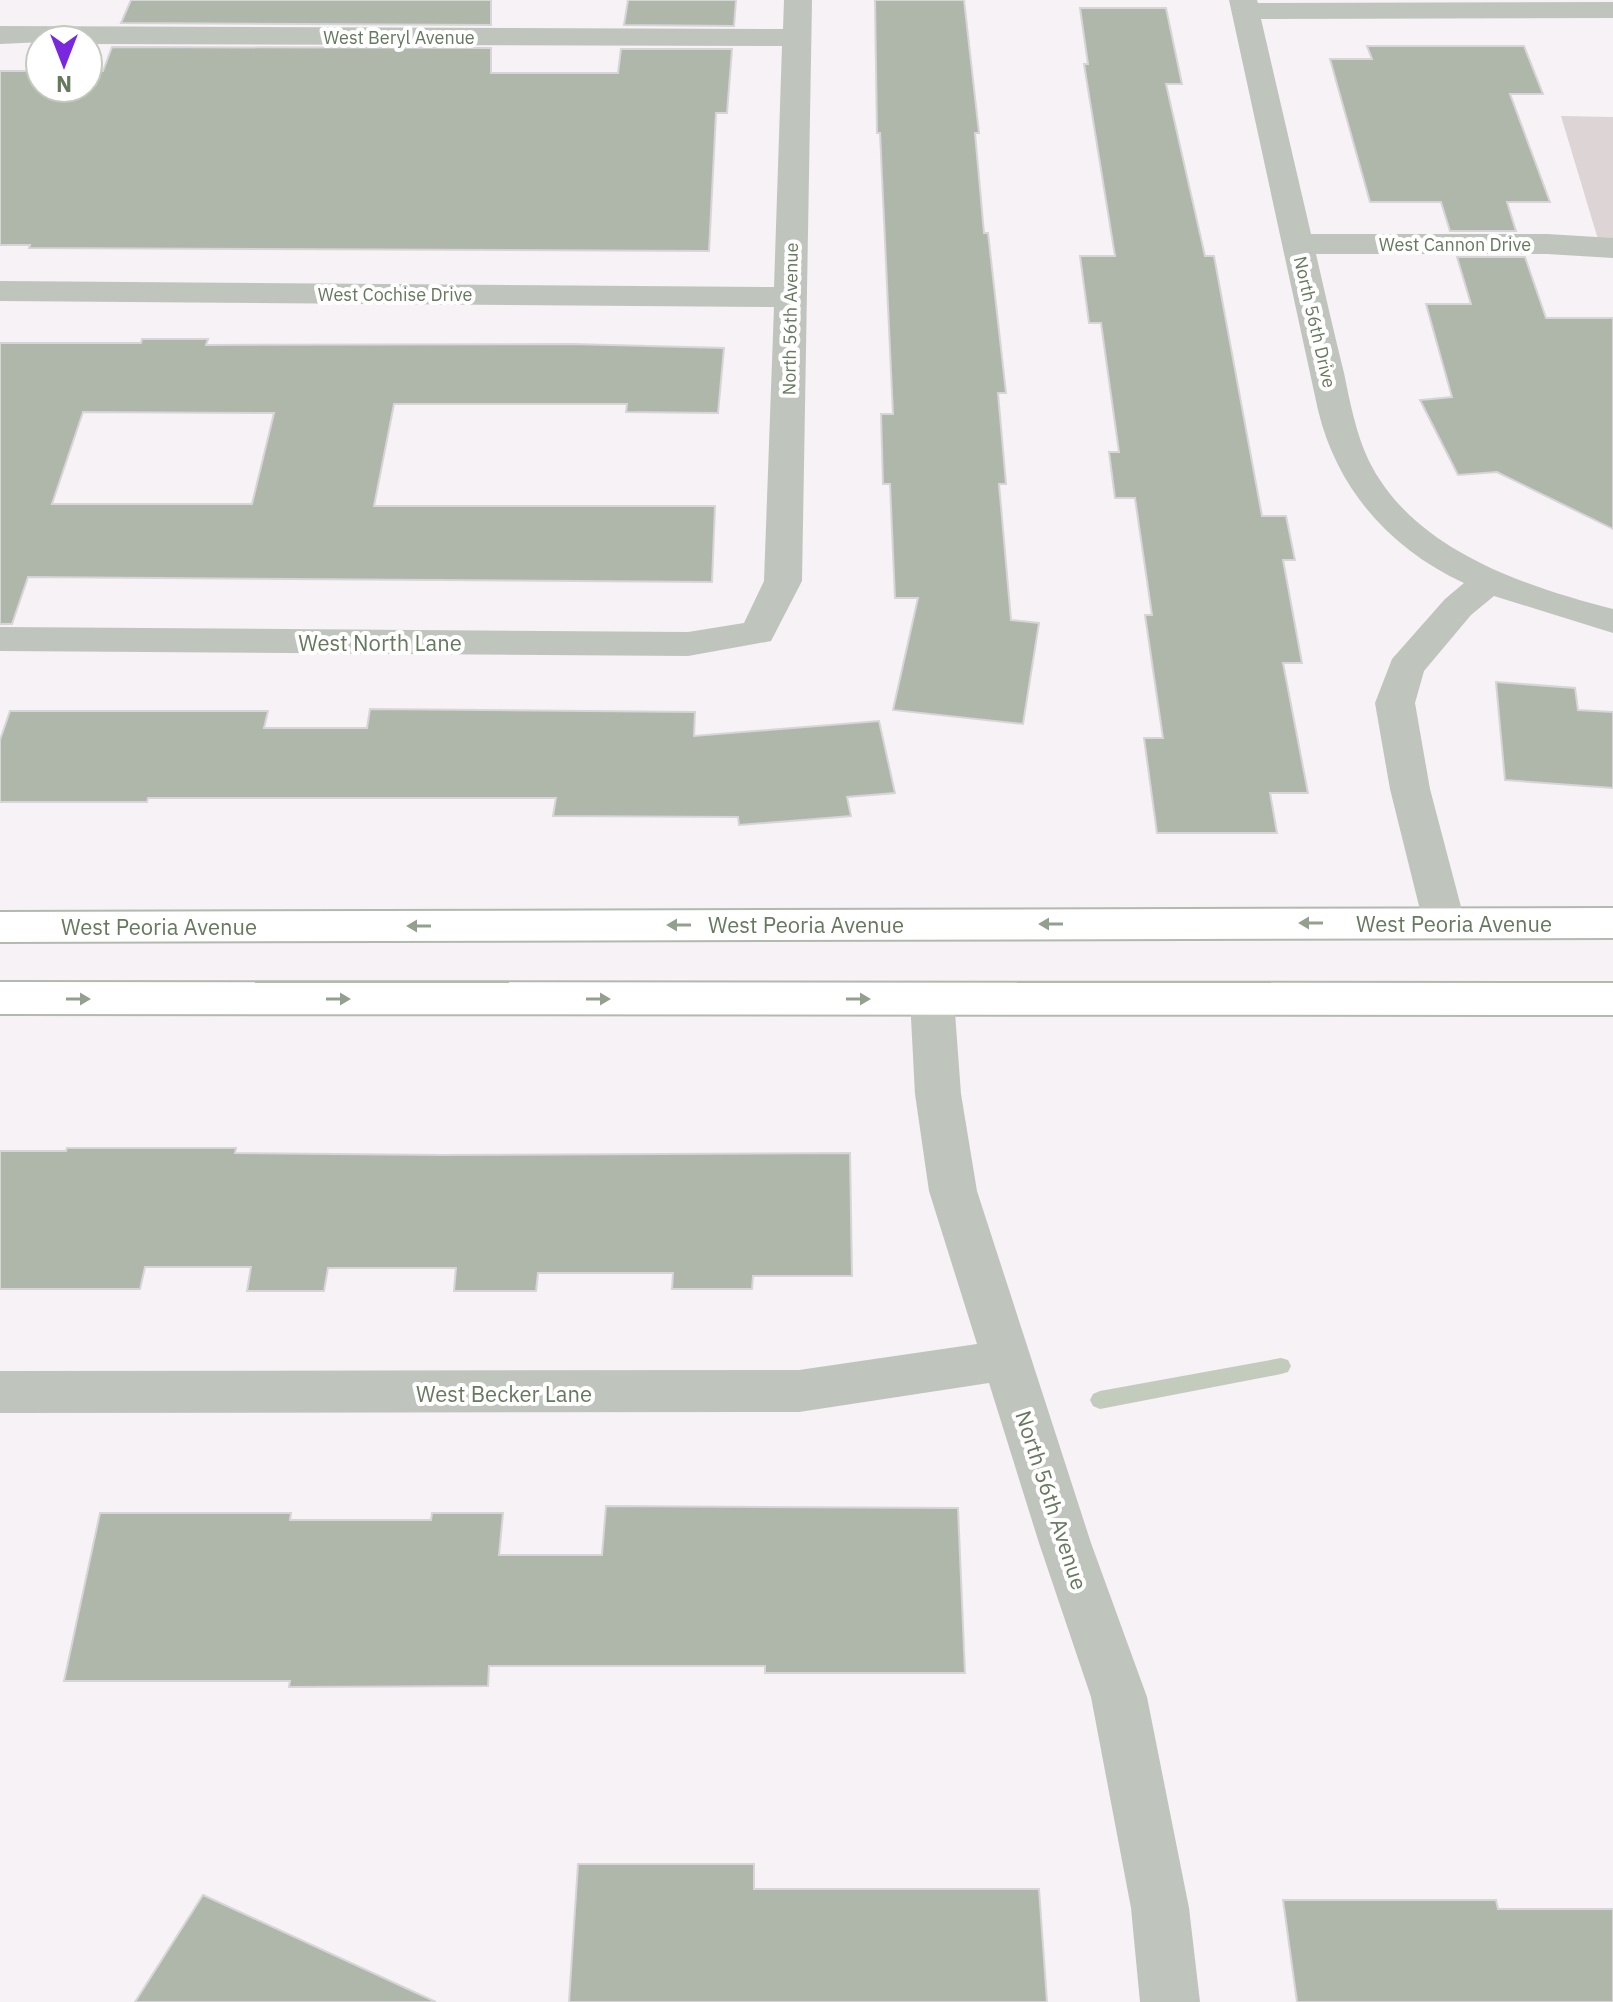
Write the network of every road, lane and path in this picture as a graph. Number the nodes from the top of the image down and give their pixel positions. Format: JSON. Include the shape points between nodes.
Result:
{"nodes":[{"id":1,"x":798,"y":0,"type":"edge"},
{"id":2,"x":1244,"y":6,"type":"edge"},
{"id":3,"x":1613,"y":10,"type":"edge"},
{"id":4,"x":0,"y":35,"type":"edge"},
{"id":5,"x":797,"y":38,"type":"junction"},
{"id":6,"x":1298,"y":244,"type":"junction"},
{"id":7,"x":1613,"y":248,"type":"edge"},
{"id":8,"x":0,"y":291,"type":"edge"},
{"id":9,"x":790,"y":297,"type":"junction"},
{"id":10,"x":1488,"y":582,"type":"junction"},
{"id":11,"x":1613,"y":621,"type":"edge"},
{"id":12,"x":758,"y":633,"type":"joint"},
{"id":13,"x":0,"y":639,"type":"edge"},
{"id":14,"x":1444,"y":922,"type":"junction"},
{"id":15,"x":1613,"y":923,"type":"edge"},
{"id":16,"x":0,"y":927,"type":"edge"},
{"id":17,"x":0,"y":998,"type":"edge"},
{"id":18,"x":932,"y":999,"type":"junction"},
{"id":19,"x":1613,"y":999,"type":"edge"},
{"id":20,"x":1006,"y":1360,"type":"junction"},
{"id":21,"x":0,"y":1392,"type":"edge"},
{"id":22,"x":1170,"y":2002,"type":"edge"}],
"edges":[{"from":1,"to":5,"type":"street","name":"North 56th Avenue"},
{"from":2,"to":3,"type":"street"},
{"from":2,"to":6,"type":"street","name":"North 56th Drive"},
{"from":4,"to":5,"type":"street","name":"West Beryl Avenue"},
{"from":5,"to":9,"type":"street","name":"North 56th Avenue"},
{"from":6,"to":7,"type":"street","name":"West Cannon Drive"},
{"from":6,"to":10,"type":"street","name":"North 56th Drive","via":[[1335,410],[1355,469],[1401,524],[1435,553]]},
{"from":8,"to":9,"type":"street","name":"West Cochise Drive"},
{"from":9,"to":12,"type":"street","name":"North 56th Avenue","via":[[783,581]]},
{"from":10,"to":11,"type":"street","name":"North 56th Drive"},
{"from":10,"to":14,"type":"street","via":[[1458,607],[1406,668],[1395,703],[1410,789]]},
{"from":12,"to":13,"type":"street","name":"West North Lane","via":[[688,644]]},
{"from":14,"to":15,"type":"main road","name":"West Peoria Avenue"},
{"from":14,"to":16,"type":"main road","name":"West Peoria Avenue","one_way":true},
{"from":17,"to":18,"type":"main road","one_way":true},
{"from":18,"to":19,"type":"main road"},
{"from":18,"to":20,"type":"street","name":"North 56th Avenue","via":[[938,1094],[953,1191]]},
{"from":20,"to":21,"type":"street","name":"West Becker Lane","via":[[799,1391]]},
{"from":20,"to":22,"type":"street","name":"North 56th Avenue","via":[[1119,1697],[1160,1908]]}]}
